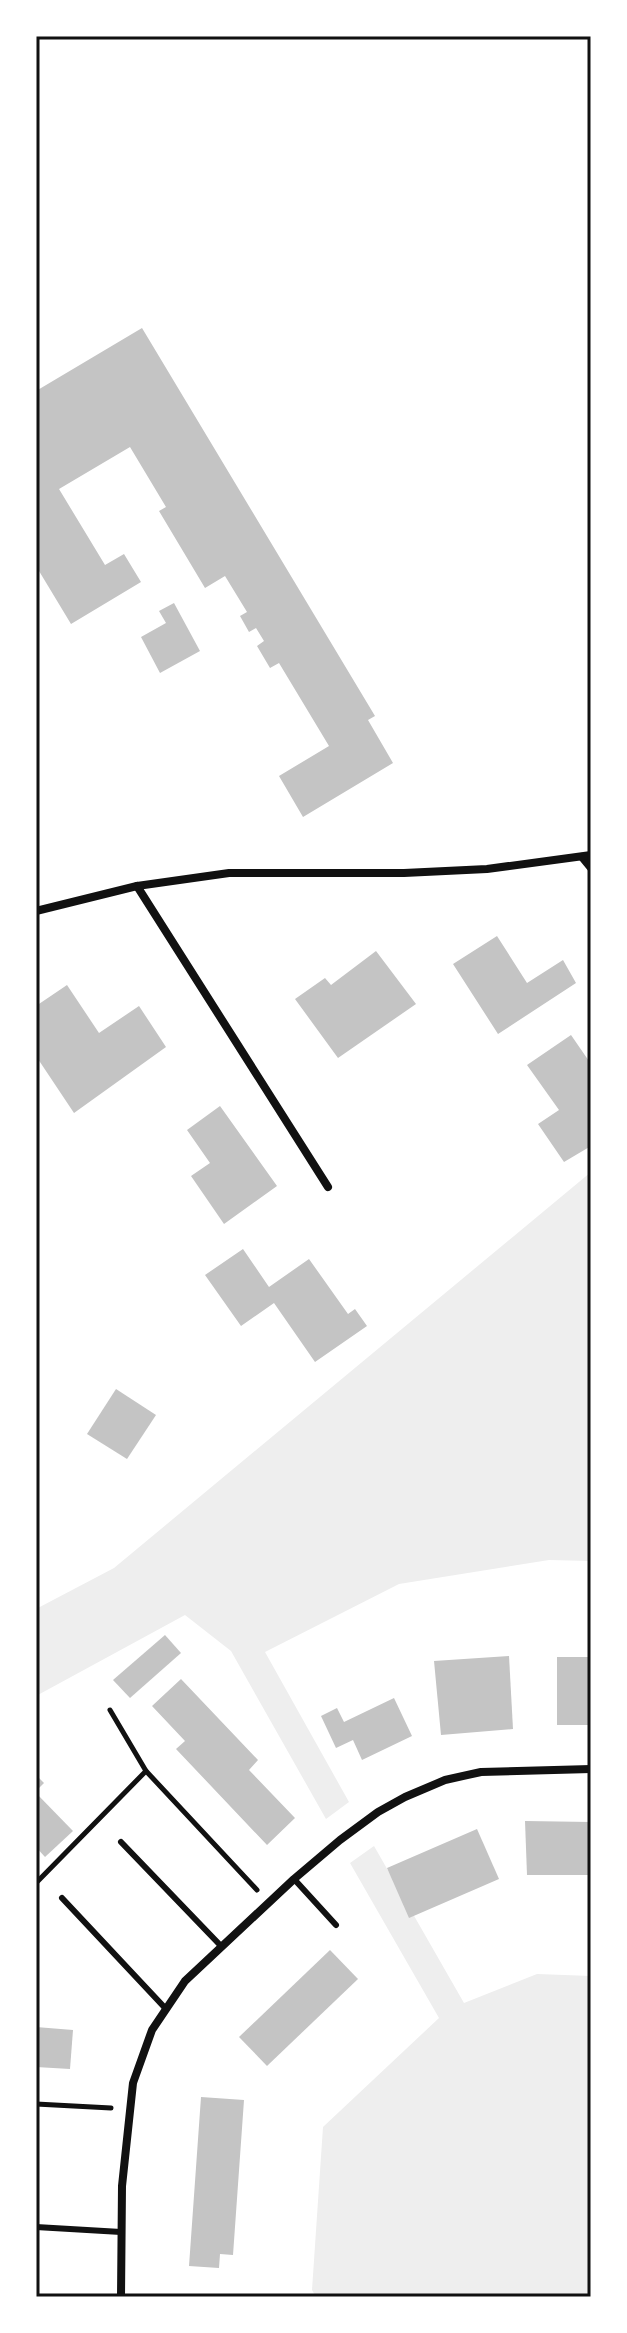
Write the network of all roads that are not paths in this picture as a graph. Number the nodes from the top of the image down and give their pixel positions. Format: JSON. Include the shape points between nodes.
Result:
{"nodes":[{"id":1,"x":586,"y":856,"type":"edge"},
{"id":2,"x":591,"y":868,"type":"edge"},
{"id":3,"x":137,"y":886,"type":"junction"},
{"id":4,"x":36,"y":911,"type":"edge"},
{"id":5,"x":328,"y":1187,"type":"dead end"},
{"id":6,"x":591,"y":1769,"type":"edge"},
{"id":7,"x":121,"y":1842,"type":"dead end"},
{"id":8,"x":294,"y":1879,"type":"junction"},
{"id":9,"x":62,"y":1898,"type":"dead end"},
{"id":10,"x":336,"y":1925,"type":"dead end"},
{"id":11,"x":221,"y":1946,"type":"junction"},
{"id":12,"x":166,"y":2009,"type":"junction"},
{"id":13,"x":36,"y":2227,"type":"edge"},
{"id":14,"x":121,"y":2232,"type":"junction"},
{"id":15,"x":121,"y":2297,"type":"edge"}],
"edges":[{"from":1,"to":2,"type":"street"},
{"from":1,"to":3,"type":"street","via":[[446,871],[229,873]]},
{"from":3,"to":4,"type":"street"},
{"from":3,"to":5,"type":"street"},
{"from":6,"to":8,"type":"street","via":[[481,1772],[445,1780],[378,1812]]},
{"from":7,"to":11,"type":"lane"},
{"from":8,"to":10,"type":"lane"},
{"from":8,"to":11,"type":"street"},
{"from":9,"to":12,"type":"lane"},
{"from":11,"to":12,"type":"street","via":[[185,1981]]},
{"from":12,"to":14,"type":"street","via":[[152,2030],[133,2083]]},
{"from":13,"to":14,"type":"lane"},
{"from":14,"to":15,"type":"street"}]}
